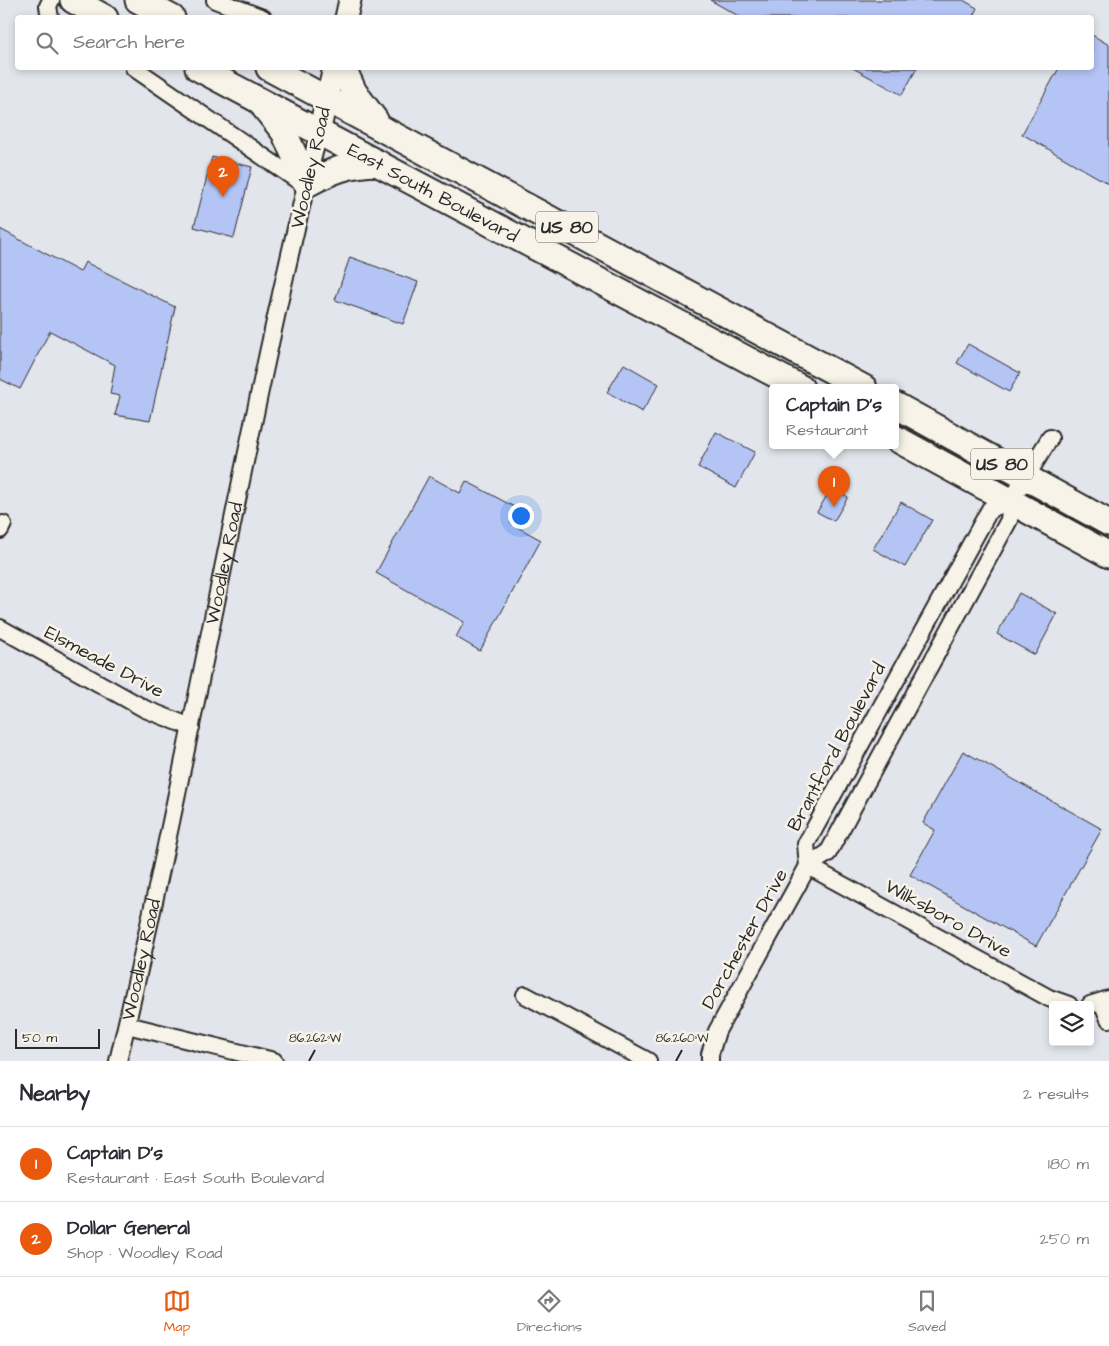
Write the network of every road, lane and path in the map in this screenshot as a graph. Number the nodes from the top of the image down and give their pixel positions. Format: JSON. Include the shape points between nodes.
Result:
{"nodes":[{"id":1,"x":51,"y":0,"type":"edge"},
{"id":2,"x":73,"y":0,"type":"edge"},
{"id":3,"x":138,"y":0,"type":"edge"},
{"id":4,"x":215,"y":0,"type":"edge"},
{"id":5,"x":350,"y":0,"type":"edge"},
{"id":6,"x":50,"y":15,"type":"edge"},
{"id":7,"x":100,"y":15,"type":"edge"},
{"id":8,"x":166,"y":15,"type":"edge"},
{"id":9,"x":255,"y":15,"type":"edge"},
{"id":10,"x":347,"y":15,"type":"edge"},
{"id":11,"x":137,"y":70,"type":"edge"},
{"id":12,"x":202,"y":70,"type":"edge"},
{"id":13,"x":273,"y":70,"type":"edge"},
{"id":14,"x":334,"y":70,"type":"edge"},
{"id":15,"x":344,"y":70,"type":"edge"},
{"id":16,"x":327,"y":97,"type":"junction"},
{"id":17,"x":258,"y":99,"type":"junction"},
{"id":18,"x":380,"y":126,"type":"junction"},
{"id":19,"x":318,"y":132,"type":"junction"},
{"id":20,"x":378,"y":163,"type":"junction"},
{"id":21,"x":306,"y":185,"type":"junction"},
{"id":22,"x":793,"y":384,"type":"edge"},
{"id":23,"x":857,"y":384,"type":"edge"},
{"id":24,"x":899,"y":407,"type":"edge"},
{"id":25,"x":1050,"y":438,"type":"dead end"},
{"id":26,"x":899,"y":440,"type":"edge"},
{"id":27,"x":1025,"y":476,"type":"junction"},
{"id":28,"x":1011,"y":501,"type":"junction"},
{"id":29,"x":1109,"y":523,"type":"edge"},
{"id":30,"x":1109,"y":555,"type":"edge"},
{"id":31,"x":0,"y":628,"type":"edge"},
{"id":32,"x":192,"y":727,"type":"junction"},
{"id":33,"x":808,"y":866,"type":"junction"},
{"id":34,"x":525,"y":995,"type":"dead end"},
{"id":35,"x":1058,"y":1001,"type":"edge"},
{"id":36,"x":1100,"y":1002,"type":"edge"},
{"id":37,"x":1109,"y":1019,"type":"edge"},
{"id":38,"x":127,"y":1025,"type":"junction"},
{"id":39,"x":118,"y":1061,"type":"edge"},
{"id":40,"x":274,"y":1061,"type":"edge"},
{"id":41,"x":648,"y":1061,"type":"edge"},
{"id":42,"x":710,"y":1061,"type":"edge"}],
"edges":[{"from":1,"to":6,"type":"street"},
{"from":2,"to":7,"type":"highway"},
{"from":3,"to":8,"type":"highway"},
{"from":4,"to":9,"type":"street"},
{"from":5,"to":10,"type":"main road"},
{"from":11,"to":21,"type":"street"},
{"from":12,"to":17,"type":"highway","name":"East South Boulevard","number":"US 80"},
{"from":13,"to":16,"type":"highway","name":"East South Boulevard","number":"US 80"},
{"from":14,"to":16,"type":"main road","name":"Woodley Road"},
{"from":15,"to":18,"type":"highway","via":[[358,98]]},
{"from":16,"to":18,"type":"highway","name":"East South Boulevard","number":"US 80"},
{"from":16,"to":19,"type":"main road","name":"Woodley Road"},
{"from":17,"to":19,"type":"highway","name":"East South Boulevard","number":"US 80"},
{"from":17,"to":21,"type":"highway","via":[[284,132]]},
{"from":18,"to":23,"type":"highway","name":"East South Boulevard","number":"US 80"},
{"from":19,"to":20,"type":"highway","name":"East South Boulevard","number":"US 80"},
{"from":19,"to":21,"type":"street","name":"Woodley Road"},
{"from":20,"to":21,"type":"highway","via":[[334,169]]},
{"from":20,"to":22,"type":"highway","name":"East South Boulevard","number":"US 80"},
{"from":21,"to":32,"type":"street","name":"Woodley Road"},
{"from":24,"to":27,"type":"highway","number":"US 80"},
{"from":25,"to":27,"type":"street"},
{"from":26,"to":28,"type":"highway","number":"US 80"},
{"from":27,"to":28,"type":"street"},
{"from":27,"to":29,"type":"highway","number":"US 80"},
{"from":28,"to":30,"type":"highway","number":"US 80"},
{"from":28,"to":33,"type":"street","via":[[1009,520],[828,853]]},
{"from":28,"to":33,"type":"street","name":"Brantford Boulevard","via":[[990,509],[806,844]]},
{"from":31,"to":32,"type":"street","name":"Elsmeade Drive","via":[[145,709]]},
{"from":32,"to":38,"type":"street","name":"Woodley Road"},
{"from":33,"to":35,"type":"street","name":"Wilksboro Drive"},
{"from":33,"to":42,"type":"street","name":"Dorchester Drive","via":[[717,1031]]},
{"from":34,"to":41,"type":"street"},
{"from":36,"to":37,"type":"street"},
{"from":38,"to":39,"type":"street","name":"Woodley Road"},
{"from":38,"to":40,"type":"street"}]}
